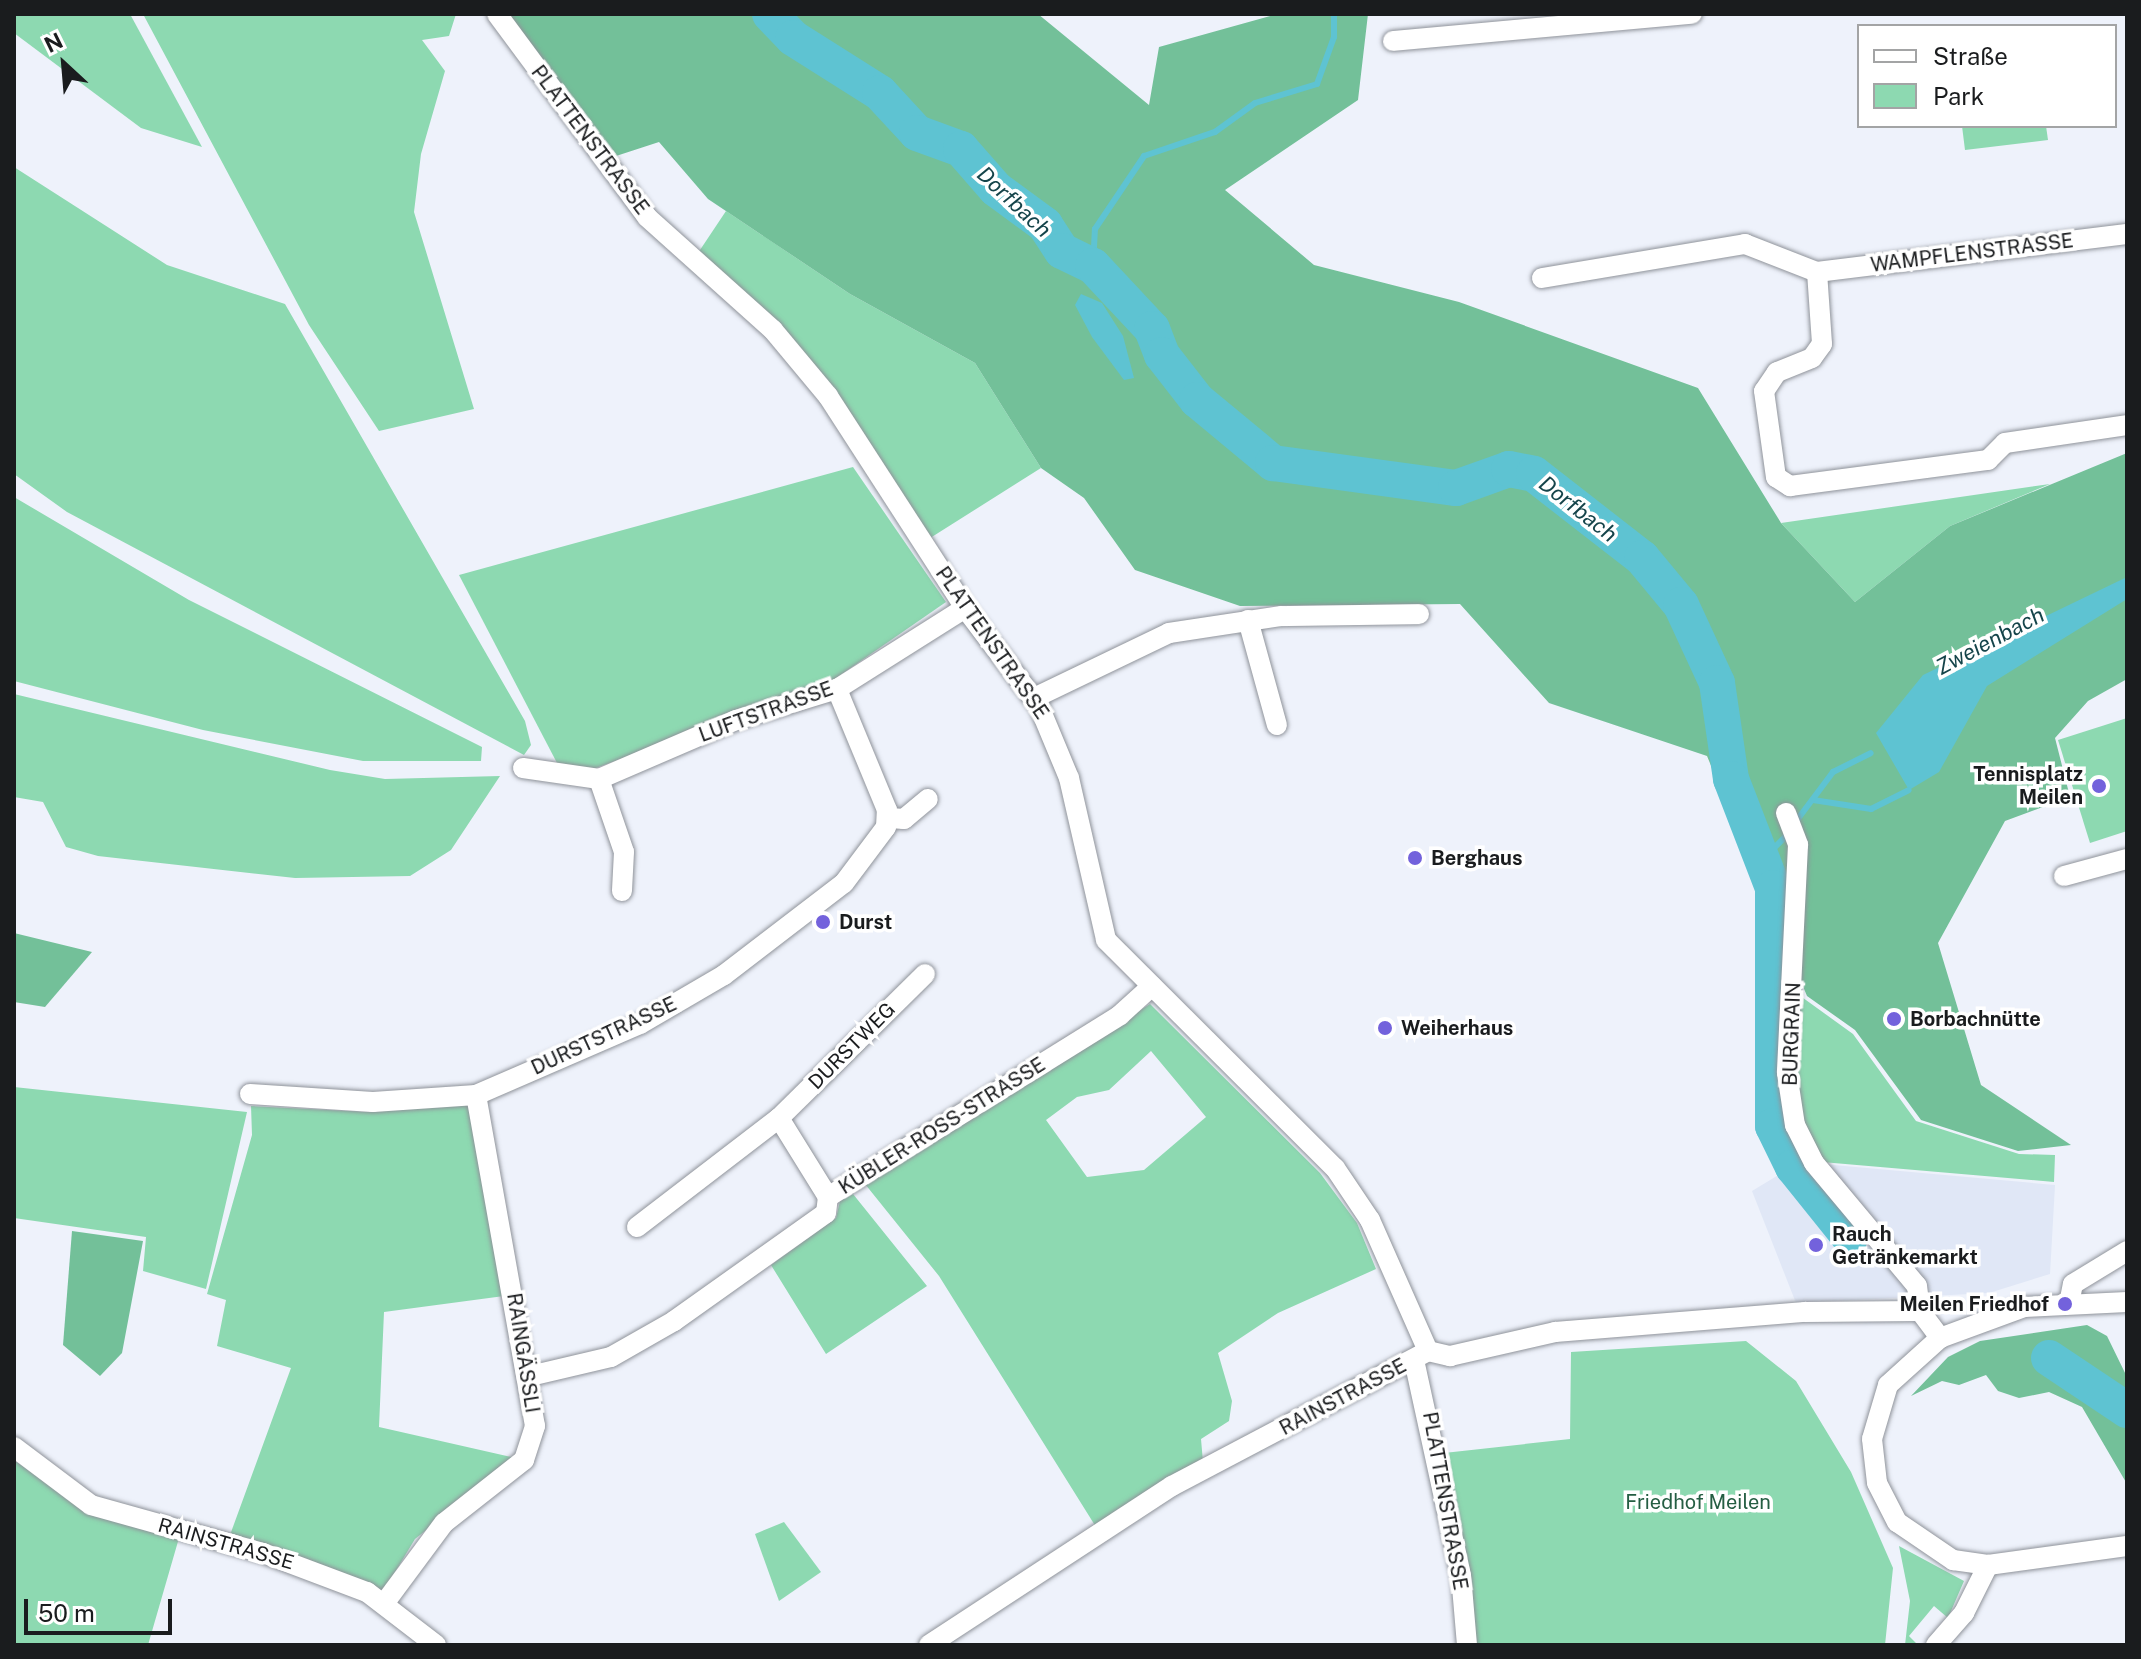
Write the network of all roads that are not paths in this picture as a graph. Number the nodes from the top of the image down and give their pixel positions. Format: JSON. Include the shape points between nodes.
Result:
{"nodes":[{"id":1,"x":497,"y":14,"type":"edge"},
{"id":2,"x":1692,"y":14,"type":"edge"},
{"id":3,"x":1393,"y":41,"type":"dead end"},
{"id":4,"x":2127,"y":234,"type":"edge"},
{"id":5,"x":1817,"y":272,"type":"junction"},
{"id":6,"x":1542,"y":278,"type":"dead end"},
{"id":7,"x":2127,"y":425,"type":"edge"},
{"id":8,"x":965,"y":608,"type":"junction"},
{"id":9,"x":1419,"y":614,"type":"dead end"},
{"id":10,"x":1248,"y":620,"type":"junction"},
{"id":11,"x":837,"y":689,"type":"junction"},
{"id":12,"x":1034,"y":698,"type":"junction"},
{"id":13,"x":1277,"y":725,"type":"dead end"},
{"id":14,"x":523,"y":768,"type":"dead end"},
{"id":15,"x":599,"y":779,"type":"junction"},
{"id":16,"x":928,"y":799,"type":"dead end"},
{"id":17,"x":1786,"y":813,"type":"dead end"},
{"id":18,"x":890,"y":818,"type":"junction"},
{"id":19,"x":2127,"y":859,"type":"edge"},
{"id":20,"x":2064,"y":876,"type":"dead end"},
{"id":21,"x":622,"y":891,"type":"dead end"},
{"id":22,"x":925,"y":974,"type":"dead end"},
{"id":23,"x":1152,"y":986,"type":"junction"},
{"id":24,"x":250,"y":1094,"type":"dead end"},
{"id":25,"x":476,"y":1095,"type":"junction"},
{"id":26,"x":779,"y":1118,"type":"junction"},
{"id":27,"x":828,"y":1197,"type":"junction"},
{"id":28,"x":637,"y":1227,"type":"dead end"},
{"id":29,"x":2127,"y":1251,"type":"edge"},
{"id":30,"x":2127,"y":1302,"type":"edge"},
{"id":31,"x":2069,"y":1304,"type":"junction"},
{"id":32,"x":1920,"y":1311,"type":"junction"},
{"id":33,"x":1940,"y":1338,"type":"junction"},
{"id":34,"x":1421,"y":1356,"type":"junction"},
{"id":35,"x":530,"y":1376,"type":"junction"},
{"id":36,"x":14,"y":1447,"type":"edge"},
{"id":37,"x":2127,"y":1546,"type":"edge"},
{"id":38,"x":1988,"y":1565,"type":"junction"},
{"id":39,"x":386,"y":1601,"type":"junction"},
{"id":40,"x":436,"y":1645,"type":"edge"},
{"id":41,"x":929,"y":1645,"type":"edge"},
{"id":42,"x":1467,"y":1645,"type":"edge"},
{"id":43,"x":1936,"y":1645,"type":"edge"}],
"edges":[{"from":1,"to":8,"type":"street","name":"PLATTENSTRASSE","via":[[647,217],[773,330],[828,396]]},
{"from":2,"to":3,"type":"street"},
{"from":4,"to":5,"type":"street","name":"WAMPFLENSTRASSE"},
{"from":5,"to":6,"type":"street","name":"WAMPFLENSTRASSE","via":[[1745,244]]},
{"from":5,"to":7,"type":"street","via":[[1822,344],[1812,358],[1777,372],[1764,391],[1776,477],[1790,486],[1988,460],[2005,443]]},
{"from":8,"to":11,"type":"street","name":"LUFTSTRASSE"},
{"from":8,"to":12,"type":"street","name":"PLATTENSTRASSE"},
{"from":9,"to":10,"type":"street"},
{"from":10,"to":12,"type":"street","via":[[1169,633]]},
{"from":10,"to":13,"type":"street"},
{"from":11,"to":15,"type":"street","name":"LUFTSTRASSE","via":[[736,720]]},
{"from":11,"to":18,"type":"street"},
{"from":12,"to":23,"type":"street","name":"PLATTENSTRASSE","via":[[1063,756],[1106,940]]},
{"from":14,"to":15,"type":"street"},
{"from":15,"to":21,"type":"street","via":[[624,852]]},
{"from":16,"to":18,"type":"street","via":[[904,819]]},
{"from":17,"to":32,"type":"street","name":"BURGRAIN","via":[[1798,845],[1787,1073],[1795,1125],[1814,1163],[1917,1286]]},
{"from":18,"to":25,"type":"street","name":"DURSTSTRASSE","via":[[844,883],[724,975],[640,1024]]},
{"from":19,"to":20,"type":"street"},
{"from":22,"to":26,"type":"street","name":"DURSTWEG"},
{"from":23,"to":27,"type":"street","name":"KÜBLER-ROSS-STRASSE","via":[[1120,1015]]},
{"from":23,"to":34,"type":"street","name":"PLATTENSTRASSE","via":[[1335,1168],[1370,1220]]},
{"from":24,"to":25,"type":"street","name":"DURSTSTRASSE","via":[[373,1102]]},
{"from":25,"to":35,"type":"street","name":"RAINGÄSSLI"},
{"from":26,"to":27,"type":"street"},
{"from":26,"to":28,"type":"street","name":"DURSTWEG"},
{"from":27,"to":35,"type":"street","name":"KÜBLER-ROSS-STRASSE","via":[[826,1213],[674,1321],[611,1357]]},
{"from":29,"to":31,"type":"street","via":[[2073,1284]]},
{"from":30,"to":31,"type":"street"},
{"from":31,"to":33,"type":"street","via":[[2024,1307]]},
{"from":32,"to":33,"type":"street"},
{"from":32,"to":34,"type":"street","name":"RAINSTRASSE","via":[[1791,1313],[1555,1332],[1450,1356]]},
{"from":33,"to":38,"type":"street","via":[[1884,1392],[1873,1423],[1877,1483],[1897,1522],[1921,1543],[1953,1560]]},
{"from":34,"to":41,"type":"street","name":"RAINSTRASSE","via":[[1172,1486]]},
{"from":34,"to":42,"type":"street","name":"PLATTENSTRASSE","via":[[1461,1575]]},
{"from":35,"to":39,"type":"street","name":"RAINGÄSSLI","via":[[535,1426],[524,1460],[444,1523]]},
{"from":36,"to":39,"type":"street","name":"RAINSTRASSE","via":[[91,1505],[263,1553]]},
{"from":37,"to":38,"type":"street"},
{"from":38,"to":43,"type":"street","via":[[1964,1613]]},
{"from":39,"to":40,"type":"street","name":"RAINSTRASSE"}]}
